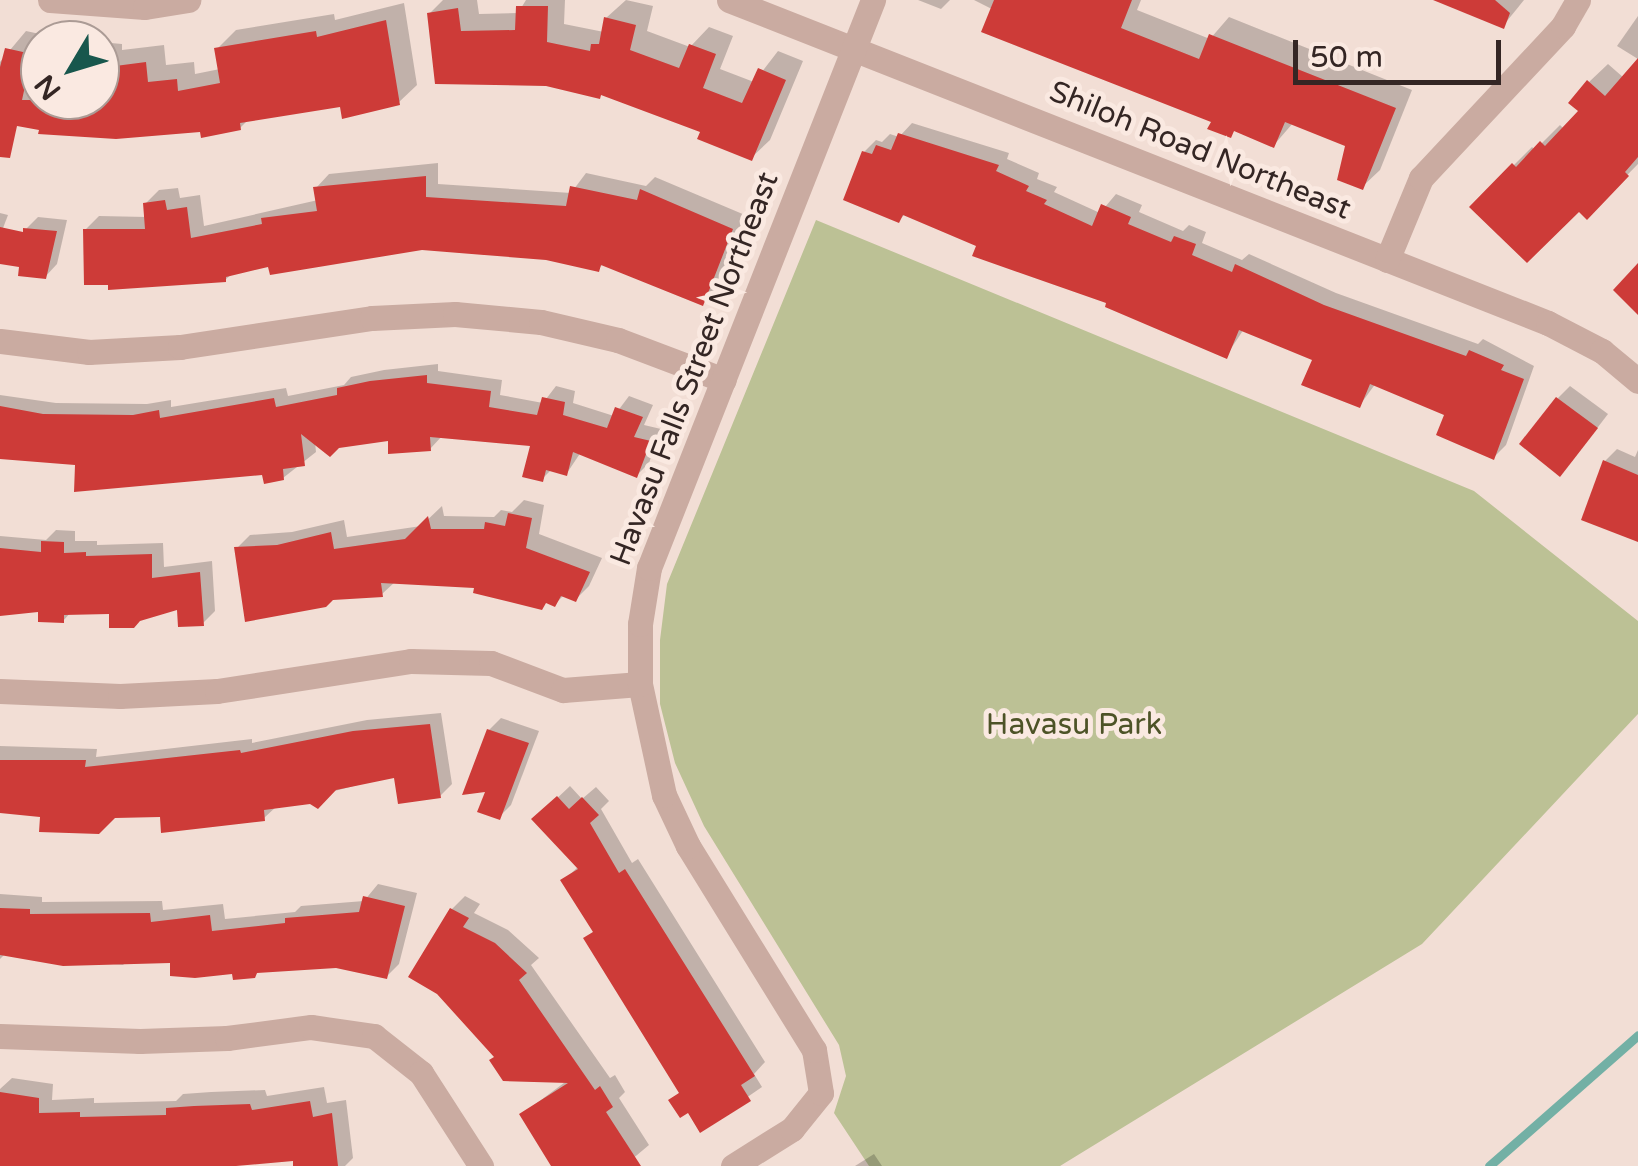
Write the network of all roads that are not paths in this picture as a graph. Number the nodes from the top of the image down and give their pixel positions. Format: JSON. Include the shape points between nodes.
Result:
{"nodes":[{"id":1,"x":50,"y":0,"type":"edge"},
{"id":2,"x":188,"y":0,"type":"edge"},
{"id":3,"x":728,"y":0,"type":"edge"},
{"id":4,"x":873,"y":0,"type":"edge"},
{"id":5,"x":1578,"y":0,"type":"edge"},
{"id":6,"x":854,"y":49,"type":"junction"},
{"id":7,"x":1387,"y":260,"type":"junction"},
{"id":8,"x":0,"y":341,"type":"edge"},
{"id":9,"x":724,"y":380,"type":"junction"},
{"id":10,"x":1638,"y":381,"type":"edge"},
{"id":11,"x":640,"y":684,"type":"junction"},
{"id":12,"x":0,"y":691,"type":"edge"},
{"id":13,"x":0,"y":1036,"type":"edge"},
{"id":14,"x":481,"y":1166,"type":"edge"},
{"id":15,"x":733,"y":1166,"type":"edge"}],
"edges":[{"from":1,"to":2,"type":"street","via":[[145,7]]},
{"from":3,"to":6,"type":"street","name":"Shiloh Road Northeast"},
{"from":4,"to":6,"type":"street","name":"Havasu Falls Street Northeast"},
{"from":5,"to":7,"type":"street","via":[[1563,26],[1421,178]]},
{"from":6,"to":7,"type":"street","name":"Shiloh Road Northeast"},
{"from":6,"to":9,"type":"street","name":"Havasu Falls Street Northeast"},
{"from":7,"to":10,"type":"street","name":"Shiloh Road Northeast","via":[[1548,324],[1602,351]]},
{"from":8,"to":9,"type":"street","via":[[89,352],[180,347],[372,318],[455,314],[541,322],[618,340]]},
{"from":9,"to":11,"type":"street","name":"Havasu Falls Street Northeast","via":[[650,568],[640,624]]},
{"from":11,"to":12,"type":"street","via":[[562,690],[491,663],[411,661],[218,691]]},
{"from":11,"to":15,"type":"street","name":"Havasu Falls Street Northeast","via":[[664,795],[688,846],[814,1050],[821,1094],[792,1129]]},
{"from":13,"to":14,"type":"street","via":[[140,1041],[311,1026],[374,1036],[421,1073]]}]}
